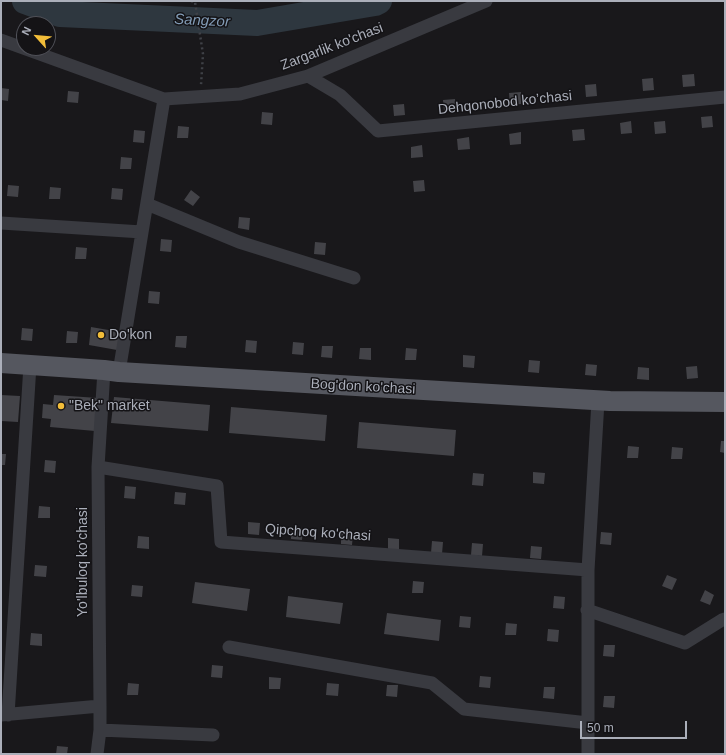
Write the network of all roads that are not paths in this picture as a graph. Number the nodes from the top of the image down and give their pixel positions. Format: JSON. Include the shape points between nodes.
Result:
{"nodes":[{"id":1,"x":486,"y":1,"type":"edge"},
{"id":2,"x":1,"y":40,"type":"edge"},
{"id":3,"x":308,"y":76,"type":"junction"},
{"id":4,"x":725,"y":97,"type":"edge"},
{"id":5,"x":164,"y":99,"type":"junction"},
{"id":6,"x":147,"y":204,"type":"junction"},
{"id":7,"x":1,"y":223,"type":"edge"},
{"id":8,"x":142,"y":232,"type":"junction"},
{"id":9,"x":354,"y":278,"type":"dead end"},
{"id":10,"x":1,"y":363,"type":"edge"},
{"id":11,"x":30,"y":365,"type":"junction"},
{"id":12,"x":112,"y":371,"type":"junction"},
{"id":13,"x":598,"y":401,"type":"junction"},
{"id":14,"x":725,"y":402,"type":"edge"},
{"id":15,"x":98,"y":467,"type":"junction"},
{"id":16,"x":588,"y":570,"type":"junction"},
{"id":17,"x":587,"y":610,"type":"junction"},
{"id":18,"x":725,"y":619,"type":"edge"},
{"id":19,"x":229,"y":647,"type":"dead end"},
{"id":20,"x":100,"y":706,"type":"junction"},
{"id":21,"x":5,"y":715,"type":"edge"},
{"id":22,"x":588,"y":723,"type":"junction"},
{"id":23,"x":100,"y":730,"type":"junction"},
{"id":24,"x":213,"y":735,"type":"dead end"},
{"id":25,"x":96,"y":754,"type":"edge"},
{"id":26,"x":588,"y":754,"type":"edge"}],
"edges":[{"from":1,"to":3,"type":"street","name":"Zargarlik ko'chasi"},
{"from":2,"to":5,"type":"street","name":"Zargarlik ko'chasi"},
{"from":3,"to":4,"type":"street","name":"Dehqonobod ko’chasi","via":[[340,96],[378,131]]},
{"from":3,"to":5,"type":"street","name":"Zargarlik ko'chasi","via":[[240,94]]},
{"from":5,"to":6,"type":"street","name":"Yo'lbuloq ko'chasi"},
{"from":6,"to":8,"type":"street","name":"Yo'lbuloq ko'chasi"},
{"from":6,"to":9,"type":"street","via":[[239,242]]},
{"from":7,"to":8,"type":"street"},
{"from":8,"to":12,"type":"street","name":"Yo'lbuloq ko'chasi"},
{"from":10,"to":11,"type":"main road","name":"Bog'don ko'chasi"},
{"from":11,"to":12,"type":"main road","name":"Bog'don ko'chasi"},
{"from":11,"to":21,"type":"street"},
{"from":12,"to":13,"type":"main road","name":"Bog'don ko'chasi"},
{"from":12,"to":15,"type":"street","name":"Yo'lbuloq ko'chasi"},
{"from":13,"to":14,"type":"main road","name":"Bog'don ko'chasi"},
{"from":13,"to":16,"type":"street"},
{"from":15,"to":16,"type":"street","name":"Qipchoq ko'chasi","via":[[217,486],[222,542]]},
{"from":15,"to":20,"type":"street","name":"Yo'lbuloq ko'chasi"},
{"from":16,"to":17,"type":"street"},
{"from":17,"to":18,"type":"street","via":[[684,643]]},
{"from":17,"to":22,"type":"street"},
{"from":19,"to":22,"type":"street","via":[[432,683],[464,709]]},
{"from":20,"to":21,"type":"street"},
{"from":20,"to":23,"type":"street","name":"Yo'lbuloq ko'chasi"},
{"from":22,"to":26,"type":"street"},
{"from":23,"to":24,"type":"street"},
{"from":23,"to":25,"type":"street","name":"Yo'lbuloq ko'chasi"}]}
